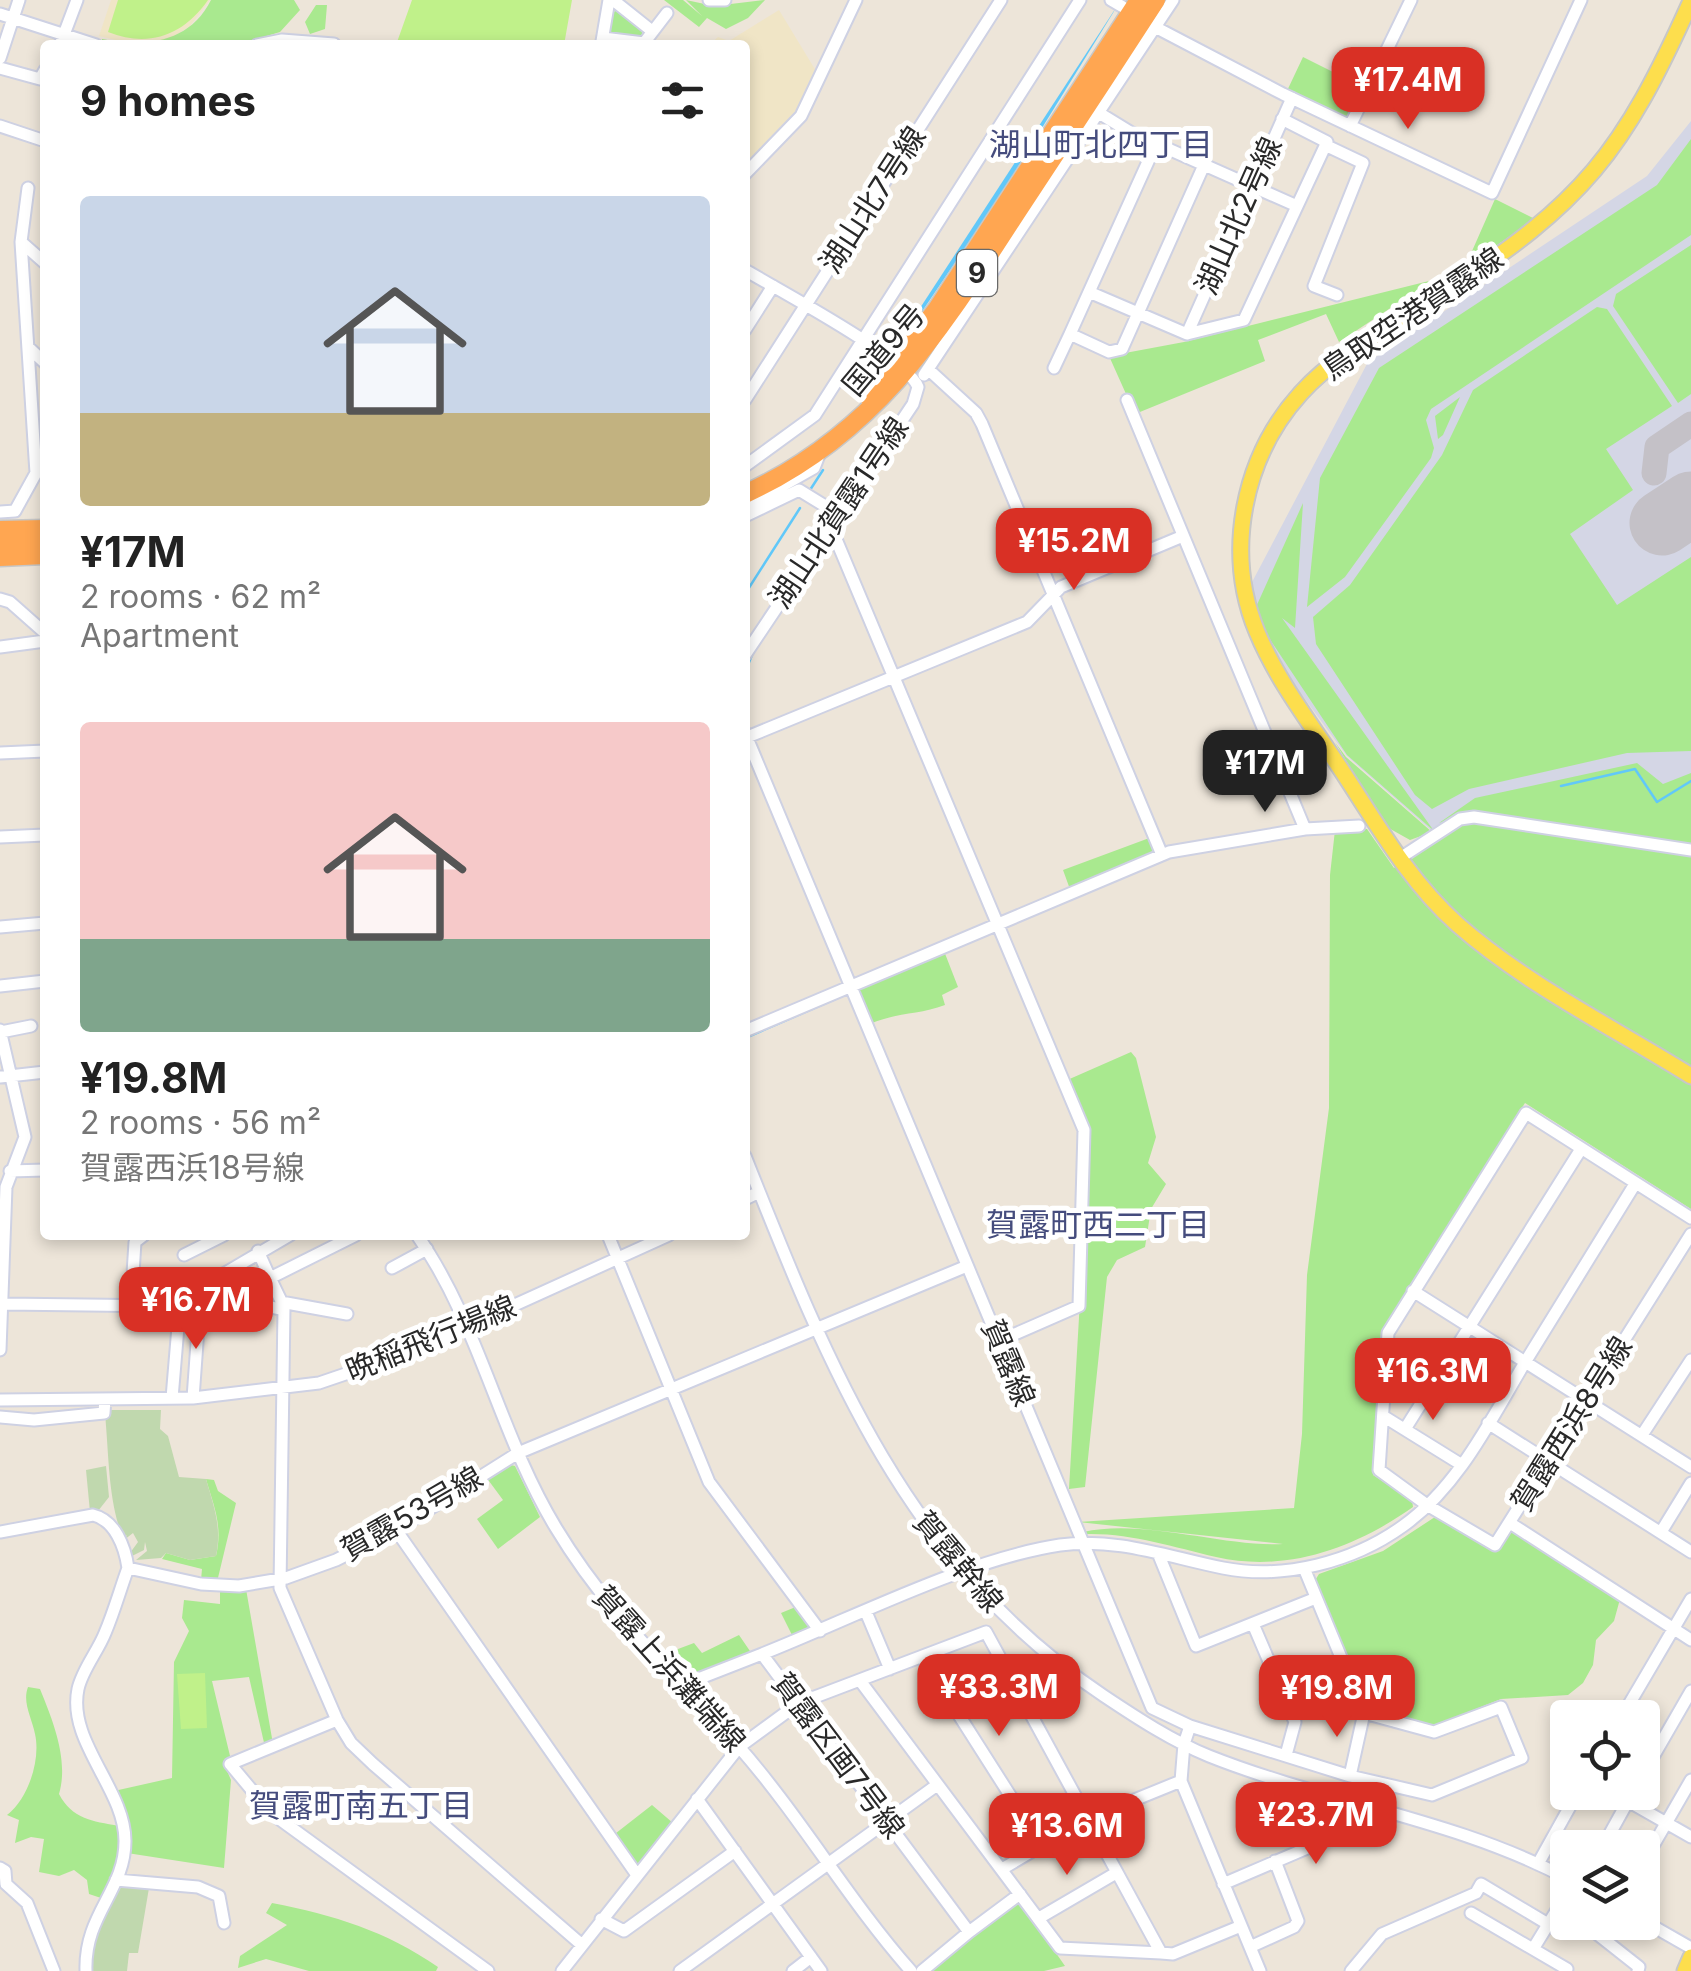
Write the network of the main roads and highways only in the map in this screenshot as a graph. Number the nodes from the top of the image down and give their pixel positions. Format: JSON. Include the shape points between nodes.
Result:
{"nodes":[{"id":1,"x":1156,"y":0,"type":"edge"},
{"id":2,"x":1691,"y":1,"type":"edge"},
{"id":3,"x":1131,"y":4,"type":"edge"},
{"id":4,"x":907,"y":373,"type":"junction"},
{"id":5,"x":750,"y":478,"type":"edge"},
{"id":6,"x":750,"y":505,"type":"edge"},
{"id":7,"x":40,"y":529,"type":"edge"},
{"id":8,"x":0,"y":530,"type":"edge"},
{"id":9,"x":40,"y":542,"type":"edge"},
{"id":10,"x":0,"y":543,"type":"edge"},
{"id":11,"x":40,"y":555,"type":"edge"},
{"id":12,"x":0,"y":557,"type":"edge"},
{"id":13,"x":40,"y":568,"type":"edge"},
{"id":14,"x":0,"y":569,"type":"edge"},
{"id":15,"x":1691,"y":1076,"type":"edge"},
{"id":16,"x":1691,"y":1957,"type":"edge"},
{"id":17,"x":1685,"y":1971,"type":"edge"}],
"edges":[{"from":1,"to":4,"type":"highway","name":"国道9号","number":"9"},
{"from":2,"to":15,"type":"main road","name":"鳥取空港賀露線","via":[[1637,113],[1584,185],[1525,238],[1317,378],[1281,418],[1252,477],[1240,538],[1254,623],[1286,684],[1437,905],[1476,940]]},
{"from":3,"to":4,"type":"highway","name":"国道9号","number":"9"},
{"from":4,"to":5,"type":"highway","name":"国道9号","number":"9","via":[[820,438]]},
{"from":4,"to":6,"type":"highway","name":"国道9号","number":"9","via":[[873,409]]},
{"from":7,"to":8,"type":"highway"},
{"from":9,"to":10,"type":"highway"},
{"from":11,"to":12,"type":"highway"},
{"from":13,"to":14,"type":"highway"},
{"from":16,"to":17,"type":"main road"}]}
